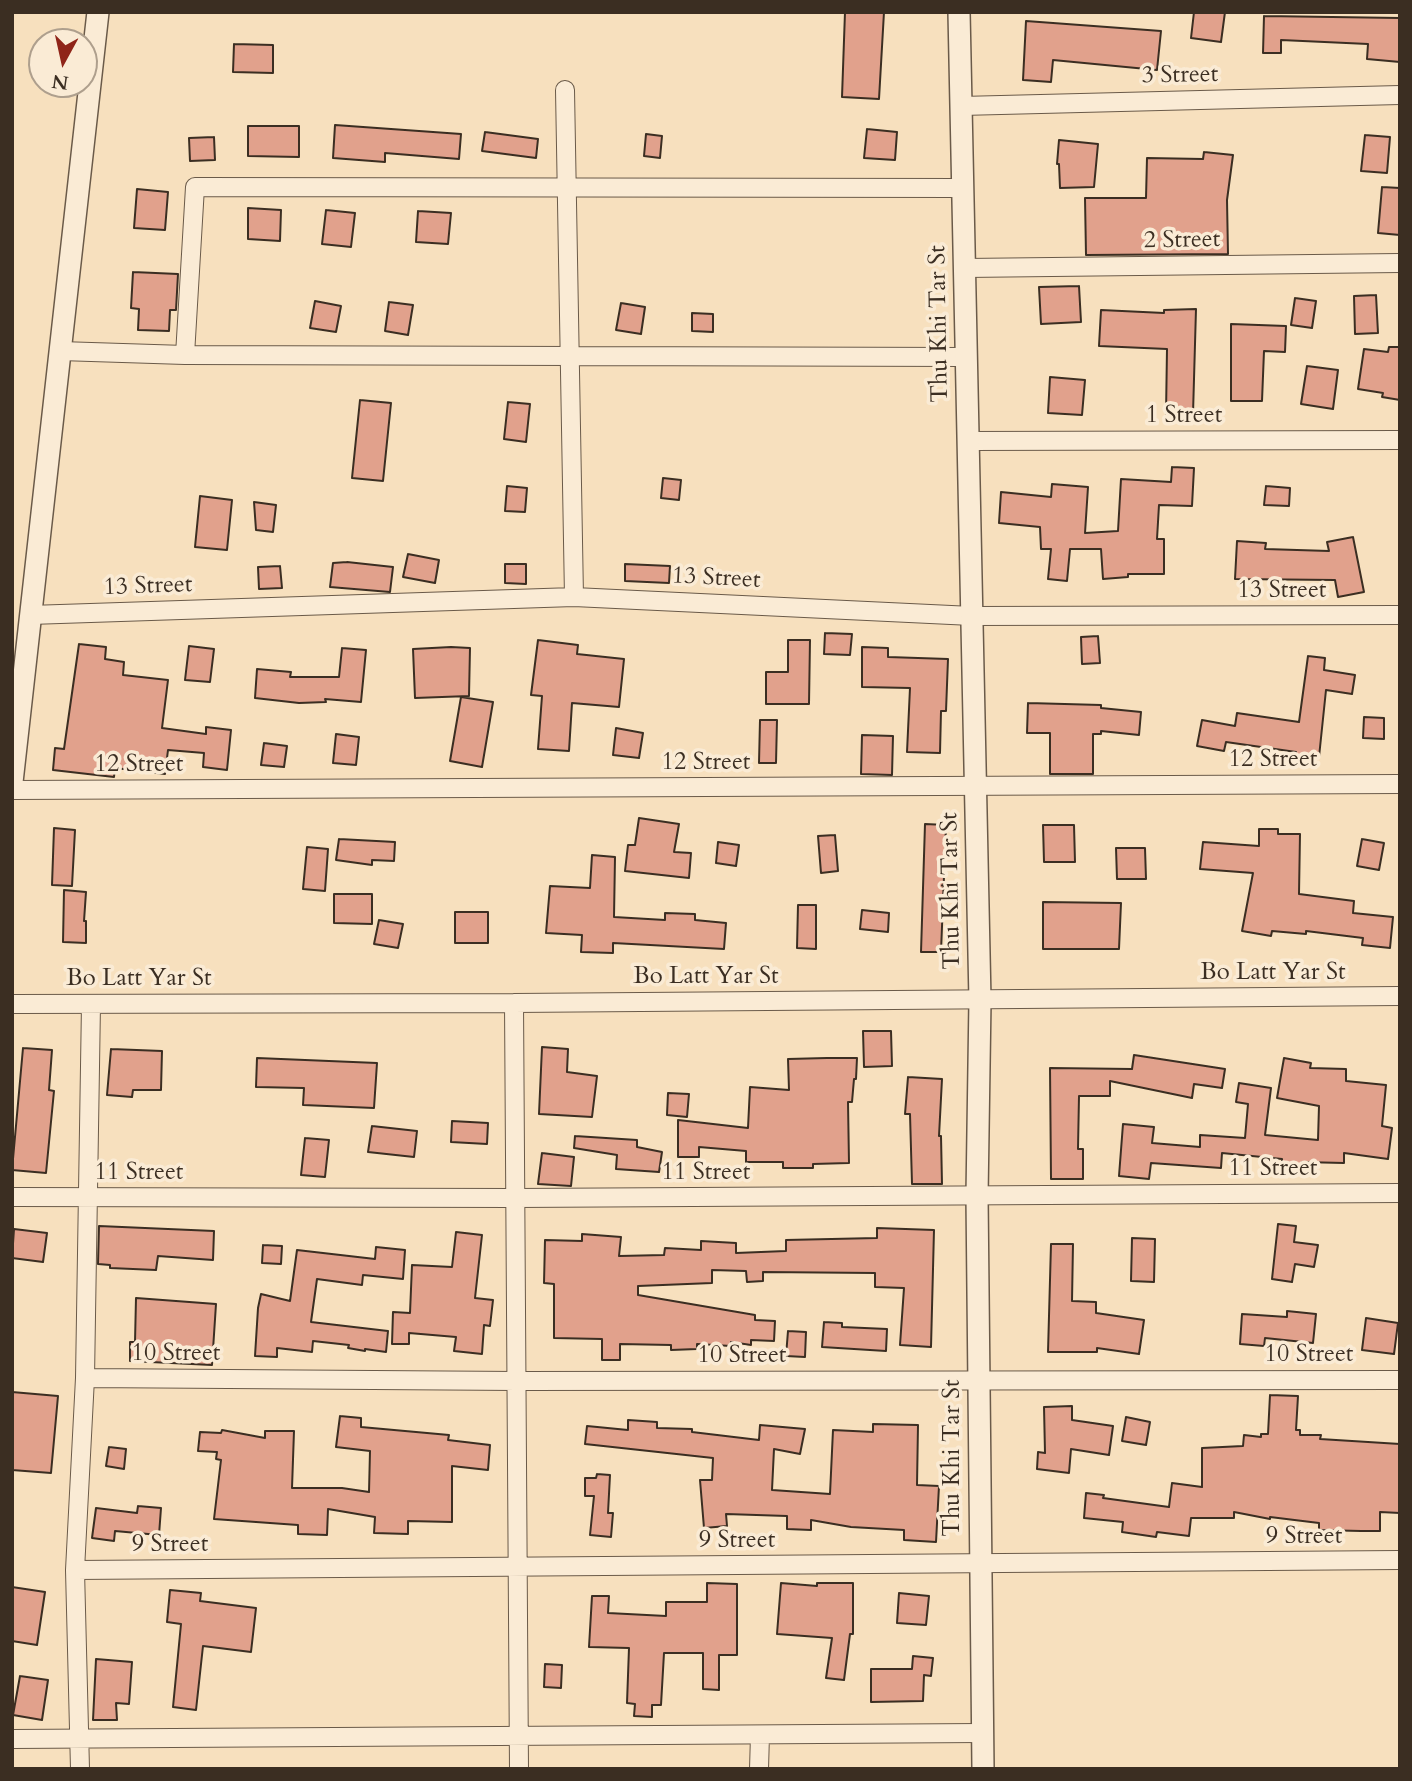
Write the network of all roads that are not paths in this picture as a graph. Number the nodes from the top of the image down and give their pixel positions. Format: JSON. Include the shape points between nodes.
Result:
{"nodes":[{"id":1,"x":98,"y":12,"type":"edge"},
{"id":2,"x":959,"y":12,"type":"edge"},
{"id":3,"x":565,"y":90,"type":"dead end"},
{"id":4,"x":1400,"y":95,"type":"edge"},
{"id":5,"x":961,"y":106,"type":"junction"},
{"id":6,"x":566,"y":187,"type":"junction"},
{"id":7,"x":963,"y":188,"type":"junction"},
{"id":8,"x":1400,"y":263,"type":"edge"},
{"id":9,"x":965,"y":268,"type":"junction"},
{"id":10,"x":60,"y":351,"type":"junction"},
{"id":11,"x":185,"y":355,"type":"junction"},
{"id":12,"x":569,"y":356,"type":"junction"},
{"id":13,"x":967,"y":357,"type":"junction"},
{"id":14,"x":1400,"y":440,"type":"edge"},
{"id":15,"x":968,"y":441,"type":"junction"},
{"id":16,"x":575,"y":597,"type":"junction"},
{"id":17,"x":30,"y":615,"type":"junction"},
{"id":18,"x":1400,"y":615,"type":"edge"},
{"id":19,"x":972,"y":616,"type":"junction"},
{"id":20,"x":12,"y":782,"type":"edge"},
{"id":21,"x":1400,"y":784,"type":"edge"},
{"id":22,"x":976,"y":787,"type":"junction"},
{"id":23,"x":12,"y":790,"type":"edge"},
{"id":24,"x":1400,"y":996,"type":"edge"},
{"id":25,"x":980,"y":1000,"type":"junction"},
{"id":26,"x":12,"y":1003,"type":"edge"},
{"id":27,"x":514,"y":1003,"type":"junction"},
{"id":28,"x":91,"y":1004,"type":"junction"},
{"id":29,"x":1400,"y":1193,"type":"edge"},
{"id":30,"x":977,"y":1196,"type":"junction"},
{"id":31,"x":12,"y":1197,"type":"edge"},
{"id":32,"x":88,"y":1197,"type":"junction"},
{"id":33,"x":516,"y":1198,"type":"junction"},
{"id":34,"x":85,"y":1378,"type":"junction"},
{"id":35,"x":979,"y":1380,"type":"junction"},
{"id":36,"x":1400,"y":1380,"type":"edge"},
{"id":37,"x":517,"y":1381,"type":"junction"},
{"id":38,"x":1400,"y":1560,"type":"edge"},
{"id":39,"x":981,"y":1564,"type":"junction"},
{"id":40,"x":518,"y":1567,"type":"junction"},
{"id":41,"x":75,"y":1570,"type":"junction"},
{"id":42,"x":982,"y":1733,"type":"junction"},
{"id":43,"x":760,"y":1735,"type":"junction"},
{"id":44,"x":519,"y":1737,"type":"junction"},
{"id":45,"x":12,"y":1739,"type":"edge"},
{"id":46,"x":80,"y":1739,"type":"junction"},
{"id":47,"x":80,"y":1769,"type":"edge"},
{"id":48,"x":519,"y":1769,"type":"edge"},
{"id":49,"x":759,"y":1769,"type":"edge"},
{"id":50,"x":983,"y":1769,"type":"edge"}],
"edges":[{"from":1,"to":10,"type":"street"},
{"from":2,"to":5,"type":"street","name":"Thu Khi Tar St"},
{"from":3,"to":6,"type":"street"},
{"from":4,"to":5,"type":"street","name":"3 Street"},
{"from":5,"to":7,"type":"street","name":"Thu Khi Tar St"},
{"from":6,"to":7,"type":"street"},
{"from":6,"to":11,"type":"street","via":[[195,187]]},
{"from":6,"to":12,"type":"street"},
{"from":7,"to":9,"type":"street","name":"Thu Khi Tar St"},
{"from":8,"to":9,"type":"street","name":"2 Street"},
{"from":9,"to":13,"type":"street","name":"Thu Khi Tar St"},
{"from":10,"to":11,"type":"street"},
{"from":10,"to":17,"type":"street"},
{"from":11,"to":12,"type":"street"},
{"from":12,"to":13,"type":"street"},
{"from":12,"to":16,"type":"street"},
{"from":13,"to":15,"type":"street","name":"Thu Khi Tar St"},
{"from":14,"to":15,"type":"street","name":"1 Street"},
{"from":15,"to":19,"type":"street","name":"Thu Khi Tar St"},
{"from":16,"to":17,"type":"street","name":"13 Street"},
{"from":16,"to":19,"type":"street","name":"13 Street"},
{"from":17,"to":20,"type":"street"},
{"from":18,"to":19,"type":"street","name":"13 Street"},
{"from":19,"to":22,"type":"street","name":"Thu Khi Tar St"},
{"from":21,"to":22,"type":"street","name":"12 Street"},
{"from":22,"to":23,"type":"street","name":"12 Street"},
{"from":22,"to":25,"type":"street","name":"Thu Khi Tar St"},
{"from":24,"to":25,"type":"street","name":"Bo Latt Yar St"},
{"from":25,"to":27,"type":"street","name":"Bo Latt Yar St"},
{"from":25,"to":30,"type":"street","name":"Thu Khi Tar St"},
{"from":26,"to":28,"type":"street","name":"Bo Latt Yar St"},
{"from":27,"to":28,"type":"street","name":"Bo Latt Yar St"},
{"from":27,"to":33,"type":"street"},
{"from":28,"to":32,"type":"street"},
{"from":29,"to":30,"type":"street","name":"11 Street"},
{"from":30,"to":33,"type":"street","name":"11 Street"},
{"from":30,"to":35,"type":"street","name":"Thu Khi Tar St"},
{"from":31,"to":32,"type":"street","name":"11 Street"},
{"from":32,"to":33,"type":"street","name":"11 Street"},
{"from":32,"to":34,"type":"street"},
{"from":33,"to":37,"type":"street"},
{"from":34,"to":37,"type":"street","name":"10 Street"},
{"from":34,"to":41,"type":"street"},
{"from":35,"to":36,"type":"street","name":"10 Street"},
{"from":35,"to":37,"type":"street","name":"10 Street"},
{"from":35,"to":39,"type":"street","name":"Thu Khi Tar St"},
{"from":37,"to":40,"type":"street"},
{"from":38,"to":39,"type":"street","name":"9 Street"},
{"from":39,"to":40,"type":"street","name":"9 Street"},
{"from":39,"to":42,"type":"street","name":"Thu Khi Tar St"},
{"from":40,"to":41,"type":"street","name":"9 Street"},
{"from":40,"to":44,"type":"street"},
{"from":41,"to":46,"type":"street"},
{"from":42,"to":43,"type":"street"},
{"from":42,"to":50,"type":"street","name":"Thu Khi Tar St"},
{"from":43,"to":44,"type":"street"},
{"from":43,"to":49,"type":"street"},
{"from":44,"to":46,"type":"street"},
{"from":44,"to":48,"type":"street"},
{"from":45,"to":46,"type":"street"},
{"from":46,"to":47,"type":"street"}]}
